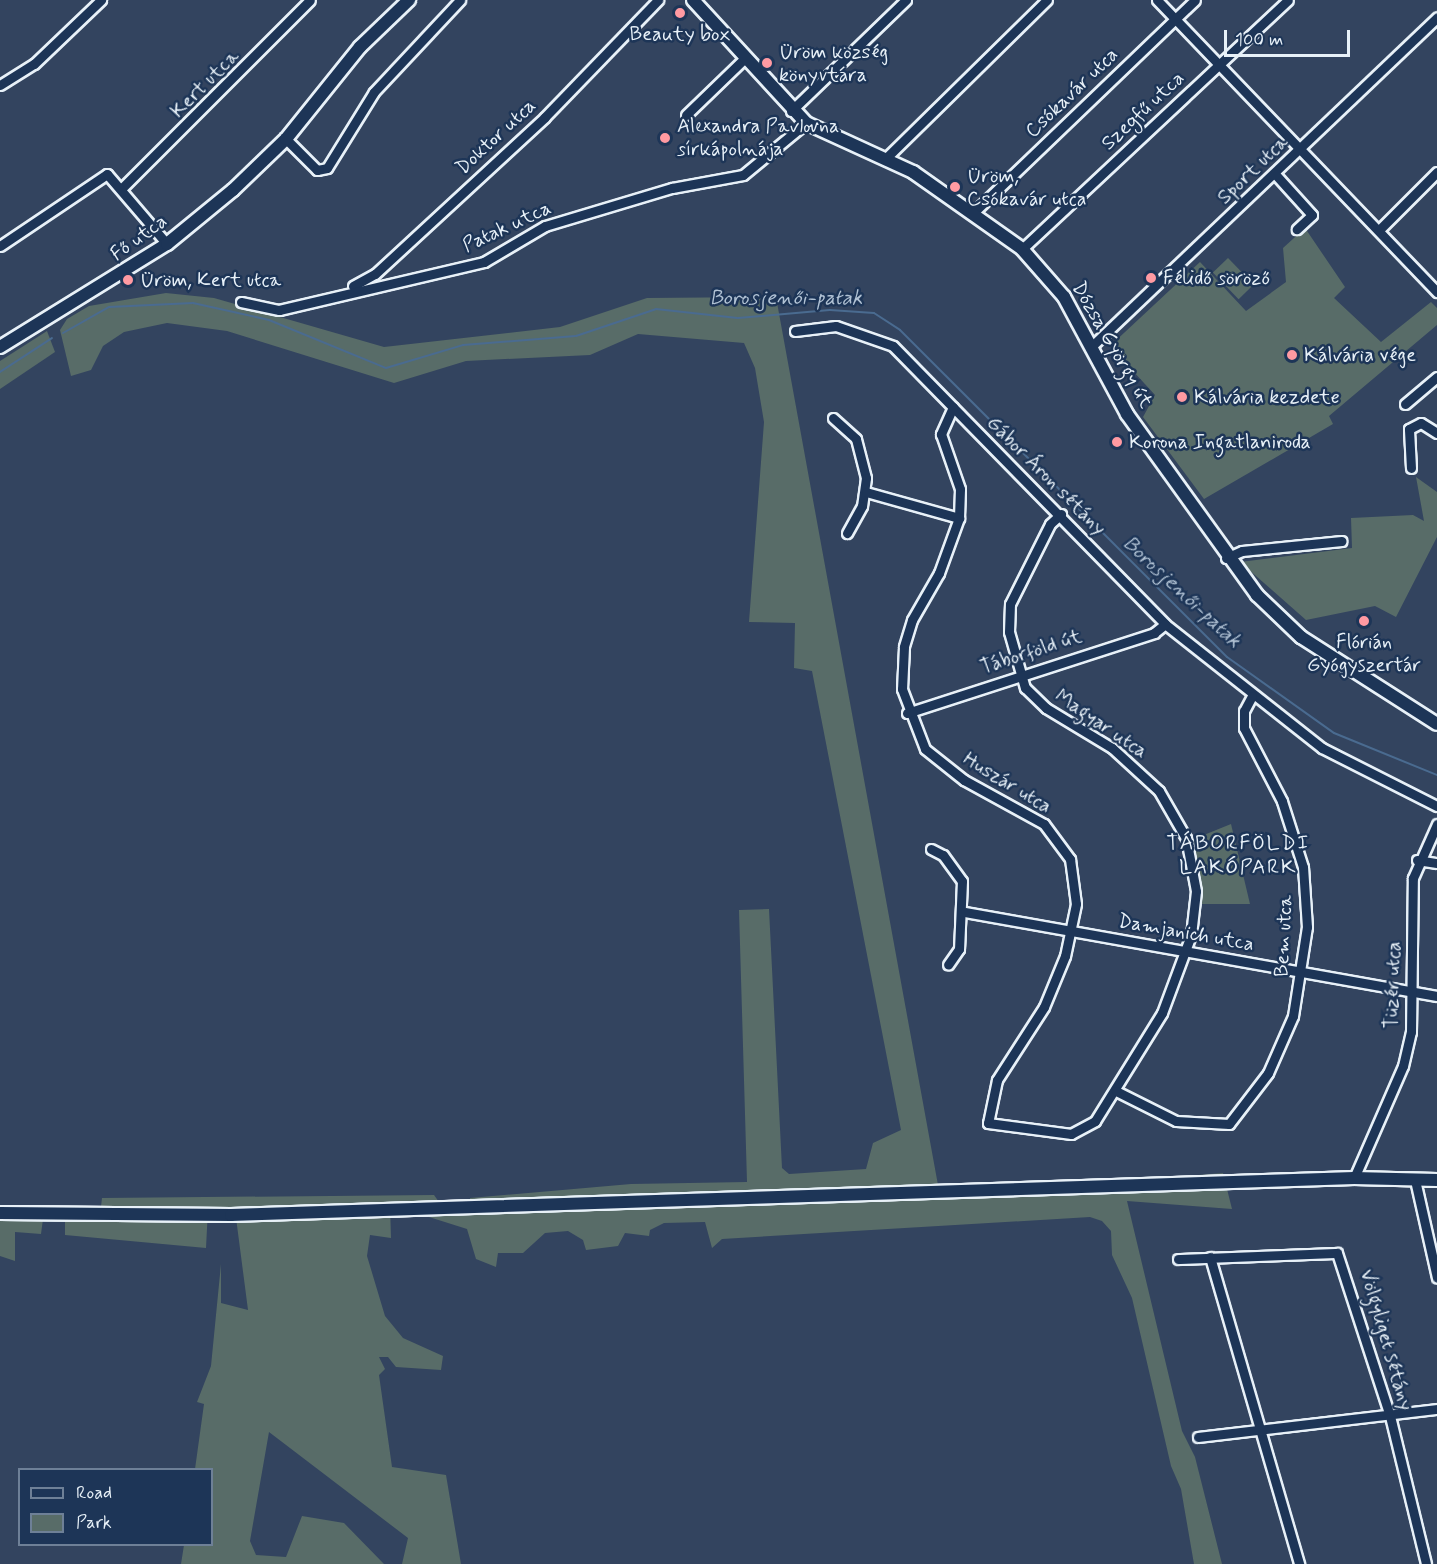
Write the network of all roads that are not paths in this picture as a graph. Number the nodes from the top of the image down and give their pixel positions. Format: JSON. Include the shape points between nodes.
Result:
{"nodes":[{"id":1,"x":101,"y":0,"type":"edge"},
{"id":2,"x":310,"y":0,"type":"edge"},
{"id":3,"x":408,"y":0,"type":"edge"},
{"id":4,"x":460,"y":0,"type":"edge"},
{"id":5,"x":658,"y":0,"type":"edge"},
{"id":6,"x":693,"y":0,"type":"edge"},
{"id":7,"x":906,"y":0,"type":"edge"},
{"id":8,"x":1047,"y":0,"type":"edge"},
{"id":9,"x":1157,"y":0,"type":"edge"},
{"id":10,"x":1195,"y":0,"type":"edge"},
{"id":11,"x":1288,"y":0,"type":"edge"},
{"id":12,"x":1437,"y":16,"type":"edge"},
{"id":13,"x":1175,"y":19,"type":"junction"},
{"id":14,"x":745,"y":58,"type":"junction"},
{"id":15,"x":1221,"y":63,"type":"junction"},
{"id":16,"x":0,"y":85,"type":"edge"},
{"id":17,"x":791,"y":111,"type":"junction"},
{"id":18,"x":686,"y":115,"type":"dead end"},
{"id":19,"x":806,"y":123,"type":"junction"},
{"id":20,"x":286,"y":139,"type":"junction"},
{"id":21,"x":1300,"y":150,"type":"junction"},
{"id":22,"x":885,"y":159,"type":"junction"},
{"id":23,"x":1437,"y":172,"type":"edge"},
{"id":24,"x":1275,"y":174,"type":"junction"},
{"id":25,"x":121,"y":189,"type":"junction"},
{"id":26,"x":974,"y":213,"type":"junction"},
{"id":27,"x":1297,"y":229,"type":"dead end"},
{"id":28,"x":1379,"y":230,"type":"junction"},
{"id":29,"x":167,"y":244,"type":"junction"},
{"id":30,"x":0,"y":246,"type":"edge"},
{"id":31,"x":1022,"y":249,"type":"junction"},
{"id":32,"x":349,"y":289,"type":"junction"},
{"id":33,"x":1437,"y":292,"type":"edge"},
{"id":34,"x":241,"y":302,"type":"dead end"},
{"id":35,"x":795,"y":331,"type":"dead end"},
{"id":36,"x":1,"y":344,"type":"edge"},
{"id":37,"x":1091,"y":347,"type":"junction"},
{"id":38,"x":1437,"y":377,"type":"edge"},
{"id":39,"x":1405,"y":404,"type":"dead end"},
{"id":40,"x":953,"y":407,"type":"junction"},
{"id":41,"x":833,"y":418,"type":"dead end"},
{"id":42,"x":1437,"y":433,"type":"edge"},
{"id":43,"x":1411,"y":468,"type":"dead end"},
{"id":44,"x":866,"y":492,"type":"junction"},
{"id":45,"x":1061,"y":514,"type":"junction"},
{"id":46,"x":959,"y":518,"type":"junction"},
{"id":47,"x":847,"y":533,"type":"dead end"},
{"id":48,"x":1342,"y":541,"type":"dead end"},
{"id":49,"x":1226,"y":558,"type":"junction"},
{"id":50,"x":1165,"y":624,"type":"junction"},
{"id":51,"x":1020,"y":673,"type":"junction"},
{"id":52,"x":1252,"y":696,"type":"junction"},
{"id":53,"x":907,"y":713,"type":"junction"},
{"id":54,"x":1437,"y":724,"type":"edge"},
{"id":55,"x":1437,"y":806,"type":"edge"},
{"id":56,"x":1437,"y":824,"type":"edge"},
{"id":57,"x":931,"y":849,"type":"dead end"},
{"id":58,"x":1418,"y":860,"type":"junction"},
{"id":59,"x":1437,"y":863,"type":"edge"},
{"id":60,"x":965,"y":912,"type":"junction"},
{"id":61,"x":1072,"y":932,"type":"junction"},
{"id":62,"x":1187,"y":951,"type":"junction"},
{"id":63,"x":948,"y":965,"type":"dead end"},
{"id":64,"x":1303,"y":972,"type":"junction"},
{"id":65,"x":1415,"y":992,"type":"junction"},
{"id":66,"x":1437,"y":996,"type":"edge"},
{"id":67,"x":1116,"y":1091,"type":"junction"},
{"id":68,"x":988,"y":1123,"type":"joint"},
{"id":69,"x":1354,"y":1178,"type":"junction"},
{"id":70,"x":1415,"y":1180,"type":"junction"},
{"id":71,"x":1437,"y":1180,"type":"edge"},
{"id":72,"x":0,"y":1213,"type":"edge"},
{"id":73,"x":1210,"y":1257,"type":"junction"},
{"id":74,"x":1178,"y":1259,"type":"dead end"},
{"id":75,"x":1437,"y":1278,"type":"edge"},
{"id":76,"x":1437,"y":1409,"type":"edge"},
{"id":77,"x":1390,"y":1416,"type":"junction"},
{"id":78,"x":1258,"y":1430,"type":"junction"},
{"id":79,"x":1198,"y":1437,"type":"dead end"},
{"id":80,"x":1299,"y":1564,"type":"edge"},
{"id":81,"x":1426,"y":1564,"type":"edge"}],
"edges":[{"from":1,"to":16,"type":"street","via":[[34,64]]},
{"from":2,"to":25,"type":"street","name":"Kert utca"},
{"from":3,"to":20,"type":"street","name":"Fő utca","via":[[360,47]]},
{"from":4,"to":20,"type":"street","via":[[374,92],[327,168],[317,170]]},
{"from":5,"to":32,"type":"street","name":"Doktor utca","via":[[545,117],[375,274]]},
{"from":6,"to":14,"type":"street","name":"Dózsa György út"},
{"from":7,"to":17,"type":"street"},
{"from":8,"to":22,"type":"street"},
{"from":9,"to":13,"type":"street"},
{"from":10,"to":13,"type":"street","name":"Csókavár utca"},
{"from":11,"to":15,"type":"street","name":"Szegfű utca"},
{"from":12,"to":21,"type":"street","name":"Sport utca"},
{"from":13,"to":15,"type":"street"},
{"from":13,"to":26,"type":"street","name":"Csókavár utca"},
{"from":14,"to":17,"type":"street","name":"Dózsa György út"},
{"from":14,"to":18,"type":"street"},
{"from":15,"to":21,"type":"street"},
{"from":15,"to":31,"type":"street","name":"Szegfű utca"},
{"from":17,"to":19,"type":"street","name":"Dózsa György út"},
{"from":19,"to":22,"type":"street","name":"Dózsa György út"},
{"from":19,"to":32,"type":"street","name":"Patak utca","via":[[742,175],[672,188],[546,226],[484,262]]},
{"from":20,"to":29,"type":"street","name":"Fő utca"},
{"from":21,"to":24,"type":"street","name":"Sport utca"},
{"from":21,"to":28,"type":"street"},
{"from":22,"to":26,"type":"street","name":"Dózsa György út"},
{"from":23,"to":28,"type":"street"},
{"from":24,"to":27,"type":"street","via":[[1312,215]]},
{"from":24,"to":37,"type":"street","name":"Sport utca"},
{"from":25,"to":29,"type":"street"},
{"from":25,"to":30,"type":"street","via":[[107,174],[102,176]]},
{"from":26,"to":31,"type":"street","name":"Dózsa György út"},
{"from":28,"to":33,"type":"street"},
{"from":29,"to":36,"type":"street","name":"Fő utca"},
{"from":31,"to":37,"type":"street","name":"Dózsa György út","via":[[1064,297]]},
{"from":32,"to":34,"type":"street","name":"Patak utca","via":[[279,310]]},
{"from":35,"to":40,"type":"street","name":"Gábor Áron sétány","via":[[824,325],[878,339],[905,357]]},
{"from":37,"to":49,"type":"street","name":"Dózsa György út","via":[[1126,414]]},
{"from":38,"to":39,"type":"street"},
{"from":40,"to":45,"type":"street","name":"Gábor Áron sétány"},
{"from":40,"to":46,"type":"street","name":"Huszár utca","via":[[941,434],[960,489]]},
{"from":41,"to":44,"type":"street","via":[[862,454]]},
{"from":42,"to":43,"type":"street","via":[[1421,423],[1409,429]]},
{"from":44,"to":46,"type":"street"},
{"from":44,"to":47,"type":"street"},
{"from":45,"to":50,"type":"street","name":"Gábor Áron sétány"},
{"from":45,"to":51,"type":"street","name":"Magyar utca","via":[[1050,524],[1010,604],[1009,632]]},
{"from":46,"to":53,"type":"street","name":"Huszár utca","via":[[904,647],[901,670]]},
{"from":48,"to":49,"type":"street","via":[[1242,551]]},
{"from":49,"to":54,"type":"street","name":"Dózsa György út","via":[[1301,637]]},
{"from":50,"to":51,"type":"street","name":"Táborföld út","via":[[1154,633]]},
{"from":50,"to":52,"type":"street","name":"Gábor Áron sétány"},
{"from":51,"to":53,"type":"street","name":"Táborföld út"},
{"from":51,"to":62,"type":"street","name":"Magyar utca","via":[[1034,699],[1137,768],[1175,814],[1193,865],[1196,891]]},
{"from":52,"to":55,"type":"street","name":"Gábor Áron sétány","via":[[1322,748]]},
{"from":52,"to":64,"type":"street","name":"Bem utca","via":[[1244,711],[1244,728],[1282,801],[1303,867]]},
{"from":53,"to":61,"type":"street","name":"Huszár utca","via":[[925,749],[944,766],[1057,835],[1073,876]]},
{"from":56,"to":58,"type":"street","name":"Tüzér utca"},
{"from":57,"to":60,"type":"street","via":[[943,855],[962,881]]},
{"from":58,"to":59,"type":"street"},
{"from":58,"to":65,"type":"street","name":"Tüzér utca","via":[[1412,897]]},
{"from":60,"to":61,"type":"street","name":"Damjanich utca"},
{"from":60,"to":63,"type":"street","via":[[959,949]]},
{"from":61,"to":62,"type":"street","name":"Damjanich utca"},
{"from":61,"to":68,"type":"street","name":"Huszár utca","via":[[1044,1007],[997,1080]]},
{"from":62,"to":64,"type":"street","name":"Damjanich utca"},
{"from":62,"to":67,"type":"street","name":"Magyar utca","via":[[1162,1013]]},
{"from":64,"to":65,"type":"street","name":"Damjanich utca"},
{"from":64,"to":67,"type":"street","name":"Bem utca","via":[[1278,1054],[1229,1124],[1176,1121]]},
{"from":65,"to":66,"type":"street","name":"Damjanich utca"},
{"from":65,"to":69,"type":"street","name":"Tüzér utca","via":[[1403,1066]]},
{"from":67,"to":68,"type":"street","name":"Magyar utca","via":[[1081,1132]]},
{"from":69,"to":70,"type":"street"},
{"from":69,"to":72,"type":"street","via":[[231,1215]]},
{"from":70,"to":71,"type":"street"},
{"from":70,"to":75,"type":"street"},
{"from":73,"to":74,"type":"street","name":"Völgyliget sétány"},
{"from":73,"to":77,"type":"street","name":"Völgyliget sétány","via":[[1337,1253]]},
{"from":73,"to":78,"type":"street"},
{"from":76,"to":77,"type":"street"},
{"from":77,"to":78,"type":"street"},
{"from":77,"to":81,"type":"street","name":"Völgyliget sétány"},
{"from":78,"to":79,"type":"street"},
{"from":78,"to":80,"type":"street"}]}
